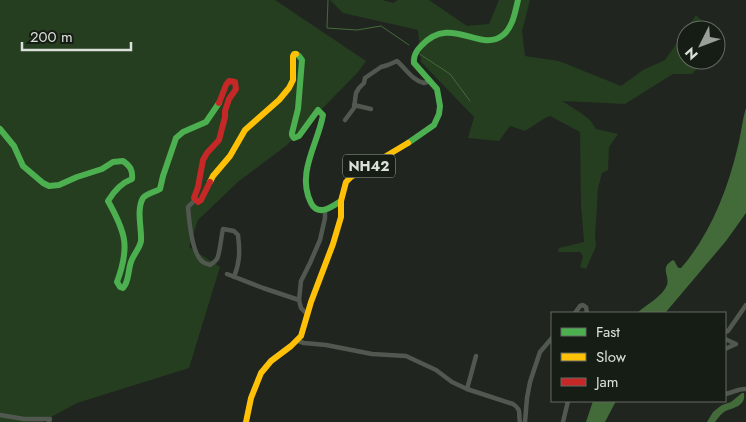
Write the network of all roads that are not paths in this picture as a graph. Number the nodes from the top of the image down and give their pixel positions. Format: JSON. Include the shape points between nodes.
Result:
{"nodes":[{"id":1,"x":518,"y":0,"type":"edge"},
{"id":2,"x":430,"y":80,"type":"junction"},
{"id":3,"x":354,"y":105,"type":"junction"},
{"id":4,"x":372,"y":109,"type":"dead end"},
{"id":5,"x":345,"y":120,"type":"dead end"},
{"id":6,"x":0,"y":129,"type":"edge"},
{"id":7,"x":195,"y":200,"type":"junction"},
{"id":8,"x":342,"y":201,"type":"junction"},
{"id":9,"x":325,"y":211,"type":"junction"},
{"id":10,"x":227,"y":274,"type":"dead end"},
{"id":11,"x":234,"y":276,"type":"junction"},
{"id":12,"x":299,"y":300,"type":"junction"},
{"id":13,"x":746,"y":305,"type":"edge"},
{"id":14,"x":576,"y":312,"type":"edge"},
{"id":15,"x":587,"y":312,"type":"edge"},
{"id":16,"x":308,"y":315,"type":"junction"},
{"id":17,"x":726,"y":332,"type":"edge"},
{"id":18,"x":551,"y":339,"type":"edge"},
{"id":19,"x":726,"y":339,"type":"edge"},
{"id":20,"x":298,"y":341,"type":"junction"},
{"id":21,"x":726,"y":349,"type":"edge"},
{"id":22,"x":476,"y":356,"type":"dead end"},
{"id":23,"x":467,"y":389,"type":"junction"},
{"id":24,"x":746,"y":390,"type":"edge"},
{"id":25,"x":726,"y":394,"type":"edge"},
{"id":26,"x":568,"y":402,"type":"edge"},
{"id":27,"x":0,"y":415,"type":"edge"},
{"id":28,"x":50,"y":422,"type":"edge"},
{"id":29,"x":246,"y":422,"type":"edge"},
{"id":30,"x":520,"y":422,"type":"edge"},
{"id":31,"x":525,"y":422,"type":"edge"},
{"id":32,"x":563,"y":422,"type":"edge"}],
"edges":[{"from":1,"to":2,"type":"street","number":"NH42","via":[[512,23],[504,34],[491,41],[477,40],[456,32],[431,36],[413,58]]},
{"from":2,"to":3,"type":"street","via":[[419,82],[397,60],[365,78],[356,93]]},
{"from":2,"to":8,"type":"street","number":"NH42","via":[[437,89],[440,106],[434,125],[351,177],[346,182]]},
{"from":3,"to":4,"type":"street"},
{"from":3,"to":5,"type":"street"},
{"from":6,"to":7,"type":"street","via":[[14,146],[23,166],[49,186],[102,169],[113,162],[123,161],[132,168],[132,179],[113,193],[108,201],[125,239],[125,260],[117,282],[123,288],[141,243],[139,216],[142,201],[160,189],[176,138],[206,122],[217,107],[226,85],[229,81],[235,82],[236,89],[227,103],[218,140],[203,160]]},
{"from":7,"to":9,"type":"street","via":[[201,200],[244,130],[285,94],[293,80],[293,56],[298,54],[302,60],[300,89],[292,136],[300,136],[316,112],[321,112],[322,122],[307,166],[305,184],[314,209]]},
{"from":7,"to":11,"type":"street","via":[[188,207],[196,254],[204,264],[210,265],[218,257],[223,229],[234,232],[238,235],[239,264]]},
{"from":8,"to":9,"type":"street"},
{"from":8,"to":16,"type":"street","number":"NH42","via":[[333,244]]},
{"from":9,"to":12,"type":"street","via":[[320,240],[301,281]]},
{"from":10,"to":11,"type":"street"},
{"from":11,"to":12,"type":"street"},
{"from":12,"to":16,"type":"street"},
{"from":13,"to":17,"type":"street"},
{"from":14,"to":15,"type":"street","via":[[583,305]]},
{"from":16,"to":20,"type":"street","number":"NH42"},
{"from":18,"to":31,"type":"street","via":[[540,352],[530,382]]},
{"from":19,"to":21,"type":"street","via":[[736,344]]},
{"from":20,"to":23,"type":"street","via":[[372,354],[406,356]]},
{"from":20,"to":29,"type":"street","via":[[261,371]]},
{"from":22,"to":23,"type":"street"},
{"from":23,"to":30,"type":"street","via":[[518,407]]},
{"from":24,"to":25,"type":"street"},
{"from":26,"to":32,"type":"street"},
{"from":27,"to":28,"type":"street","via":[[50,419]]}]}
